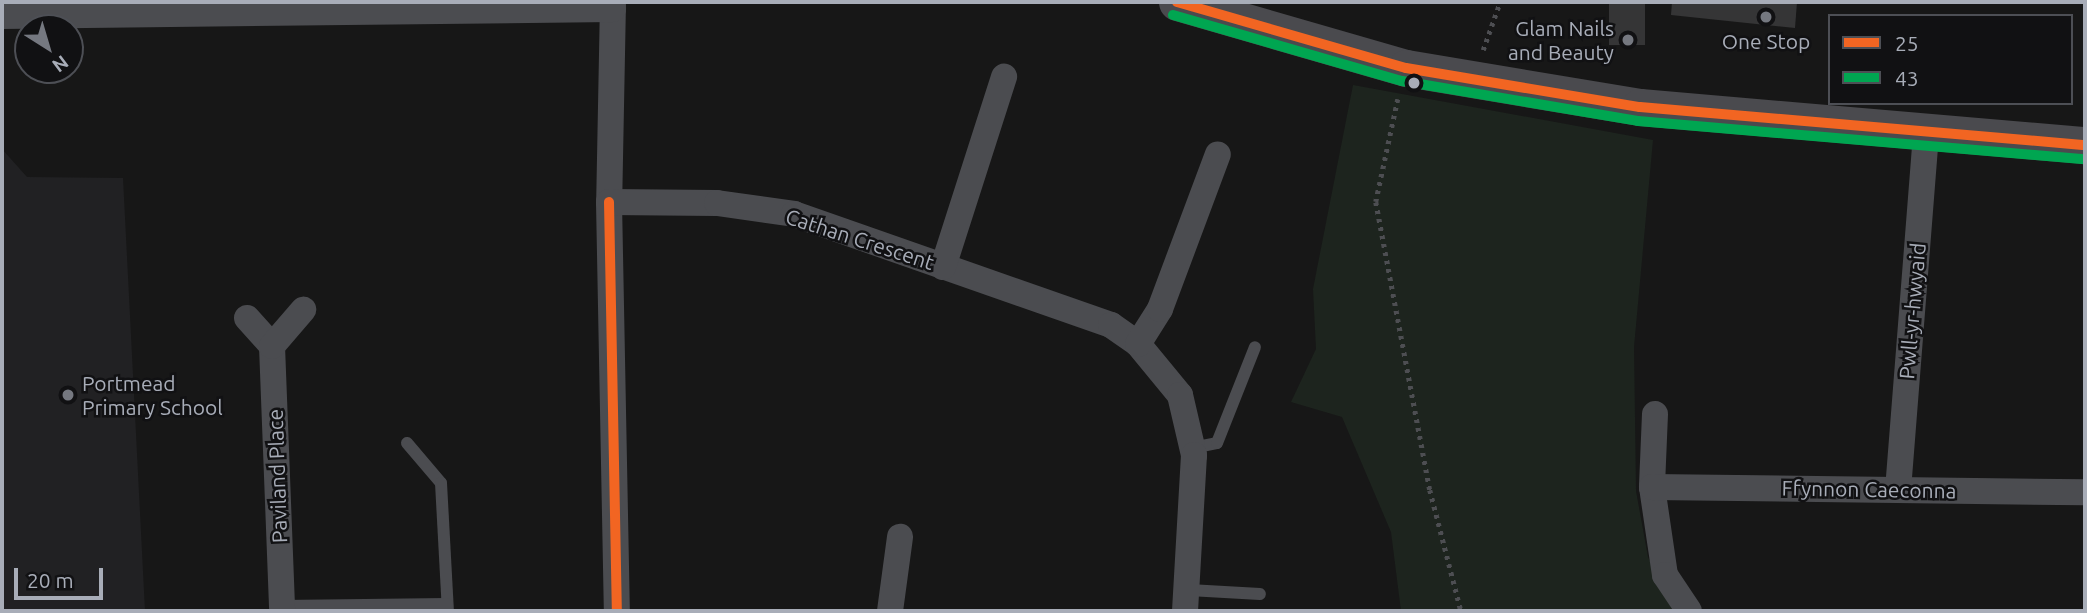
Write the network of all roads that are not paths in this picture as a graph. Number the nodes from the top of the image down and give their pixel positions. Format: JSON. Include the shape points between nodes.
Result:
{"nodes":[{"id":1,"x":1177,"y":2,"type":"edge"},
{"id":2,"x":613,"y":5,"type":"edge"},
{"id":3,"x":2,"y":16,"type":"edge"},
{"id":4,"x":1004,"y":77,"type":"dead end"},
{"id":5,"x":1926,"y":132,"type":"junction"},
{"id":6,"x":2085,"y":145,"type":"edge"},
{"id":7,"x":1218,"y":155,"type":"dead end"},
{"id":8,"x":609,"y":202,"type":"junction"},
{"id":9,"x":943,"y":267,"type":"junction"},
{"id":10,"x":303,"y":310,"type":"dead end"},
{"id":11,"x":247,"y":318,"type":"dead end"},
{"id":12,"x":1138,"y":344,"type":"junction"},
{"id":13,"x":272,"y":346,"type":"junction"},
{"id":14,"x":1255,"y":347,"type":"dead end"},
{"id":15,"x":1655,"y":414,"type":"dead end"},
{"id":16,"x":407,"y":443,"type":"dead end"},
{"id":17,"x":1192,"y":447,"type":"junction"},
{"id":18,"x":1652,"y":487,"type":"junction"},
{"id":19,"x":1898,"y":490,"type":"junction"},
{"id":20,"x":2085,"y":492,"type":"edge"},
{"id":21,"x":900,"y":537,"type":"dead end"},
{"id":22,"x":1259,"y":594,"type":"dead end"},
{"id":23,"x":1187,"y":601,"type":"edge"},
{"id":24,"x":448,"y":608,"type":"edge"},
{"id":25,"x":282,"y":609,"type":"edge"},
{"id":26,"x":617,"y":611,"type":"edge"},
{"id":27,"x":890,"y":611,"type":"edge"},
{"id":28,"x":1689,"y":611,"type":"edge"}],
"edges":[{"from":1,"to":5,"type":"street","via":[[1406,68],[1473,80],[1640,107]]},
{"from":2,"to":3,"type":"street"},
{"from":2,"to":8,"type":"street"},
{"from":4,"to":9,"type":"street","name":"Cathan Crescent"},
{"from":5,"to":6,"type":"street"},
{"from":5,"to":19,"type":"street","name":"Pwll-yr-hwyaid"},
{"from":7,"to":12,"type":"street","via":[[1160,309]]},
{"from":8,"to":9,"type":"street","name":"Cathan Crescent","via":[[717,202],[794,214]]},
{"from":8,"to":26,"type":"street"},
{"from":9,"to":12,"type":"street","name":"Cathan Crescent","via":[[1111,325]]},
{"from":10,"to":13,"type":"street"},
{"from":11,"to":13,"type":"street"},
{"from":12,"to":17,"type":"street","name":"Cathan Crescent","via":[[1180,395]]},
{"from":13,"to":25,"type":"street","name":"Paviland Place"},
{"from":14,"to":17,"type":"lane","via":[[1217,443]]},
{"from":15,"to":18,"type":"street"},
{"from":16,"to":24,"type":"lane","name":"Paviland Place","via":[[441,483]]},
{"from":17,"to":23,"type":"street","name":"Cathan Crescent"},
{"from":18,"to":19,"type":"street","name":"Ffynnon Caeconna"},
{"from":18,"to":28,"type":"street","via":[[1665,575]]},
{"from":19,"to":20,"type":"street","name":"Ffynnon Caeconna"},
{"from":21,"to":27,"type":"street"},
{"from":22,"to":23,"type":"lane"},
{"from":24,"to":25,"type":"lane","name":"Paviland Place"}]}
